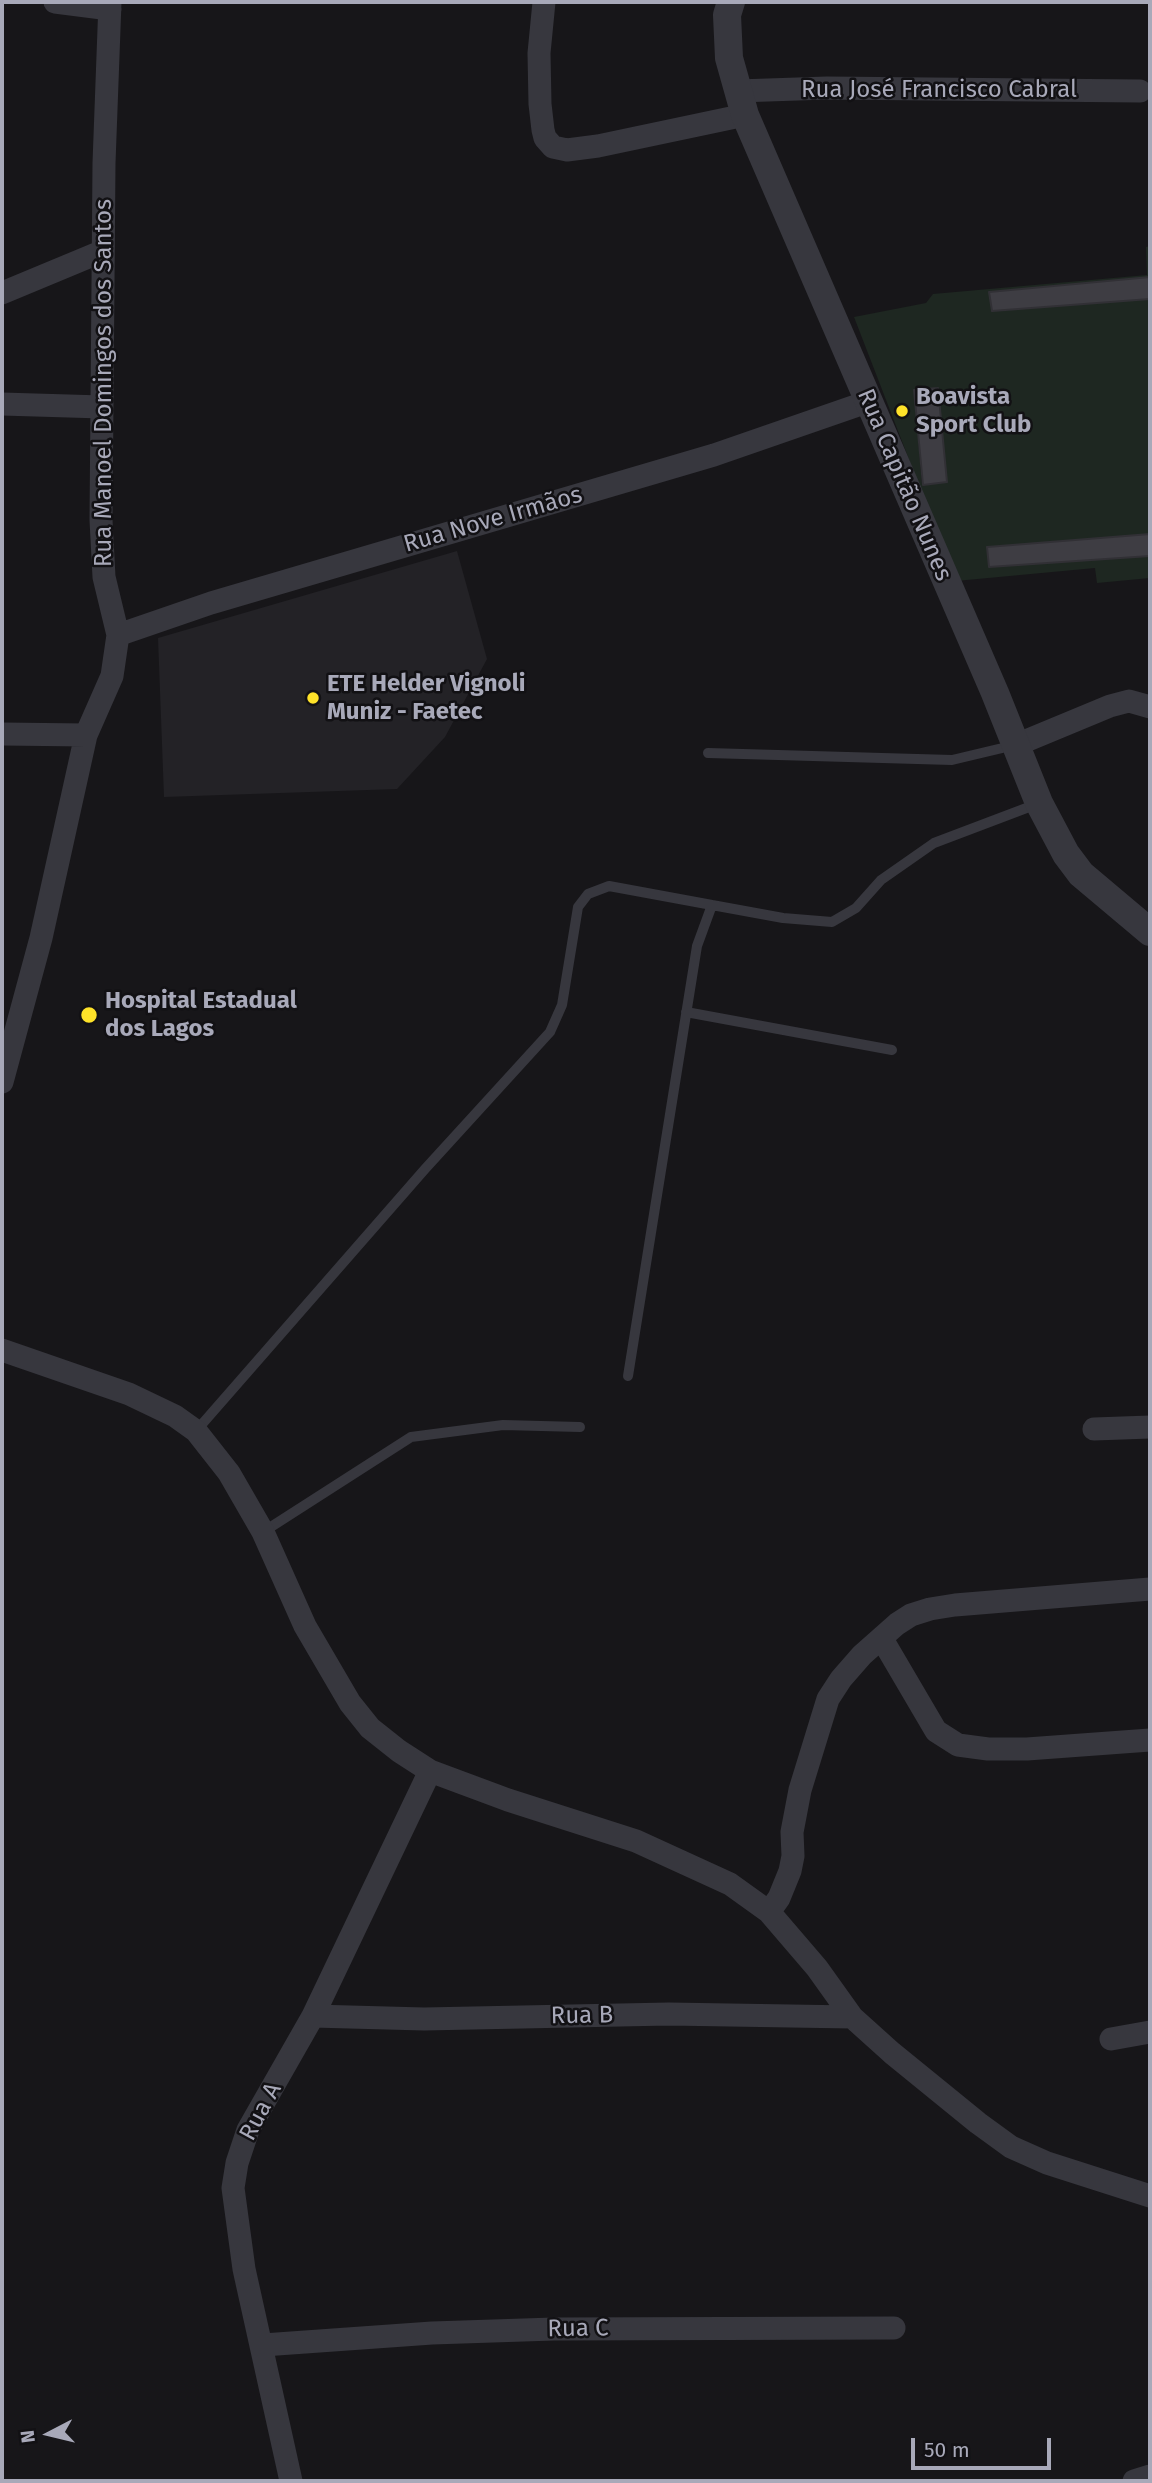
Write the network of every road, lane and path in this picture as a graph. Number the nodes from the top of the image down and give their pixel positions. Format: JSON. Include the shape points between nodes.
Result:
{"nodes":[{"id":1,"x":55,"y":2,"type":"edge"},
{"id":2,"x":544,"y":2,"type":"edge"},
{"id":3,"x":731,"y":2,"type":"edge"},
{"id":4,"x":110,"y":5,"type":"edge"},
{"id":5,"x":1140,"y":91,"type":"dead end"},
{"id":6,"x":742,"y":103,"type":"junction"},
{"id":7,"x":103,"y":251,"type":"junction"},
{"id":8,"x":2,"y":292,"type":"edge"},
{"id":9,"x":867,"y":402,"type":"junction"},
{"id":10,"x":2,"y":404,"type":"edge"},
{"id":11,"x":102,"y":407,"type":"junction"},
{"id":12,"x":118,"y":635,"type":"junction"},
{"id":13,"x":1150,"y":707,"type":"edge"},
{"id":14,"x":2,"y":734,"type":"edge"},
{"id":15,"x":86,"y":735,"type":"junction"},
{"id":16,"x":1016,"y":745,"type":"junction"},
{"id":17,"x":708,"y":753,"type":"dead end"},
{"id":18,"x":1040,"y":803,"type":"junction"},
{"id":19,"x":712,"y":905,"type":"junction"},
{"id":20,"x":1150,"y":932,"type":"edge"},
{"id":21,"x":687,"y":1012,"type":"junction"},
{"id":22,"x":892,"y":1050,"type":"dead end"},
{"id":23,"x":5,"y":1056,"type":"edge"},
{"id":24,"x":2,"y":1082,"type":"edge"},
{"id":25,"x":2,"y":1348,"type":"edge"},
{"id":26,"x":628,"y":1377,"type":"dead end"},
{"id":27,"x":580,"y":1427,"type":"dead end"},
{"id":28,"x":1150,"y":1427,"type":"edge"},
{"id":29,"x":1094,"y":1429,"type":"dead end"},
{"id":30,"x":196,"y":1431,"type":"junction"},
{"id":31,"x":263,"y":1532,"type":"junction"},
{"id":32,"x":1150,"y":1589,"type":"edge"},
{"id":33,"x":882,"y":1639,"type":"junction"},
{"id":34,"x":1150,"y":1740,"type":"edge"},
{"id":35,"x":430,"y":1771,"type":"junction"},
{"id":36,"x":768,"y":1912,"type":"junction"},
{"id":37,"x":313,"y":2016,"type":"junction"},
{"id":38,"x":852,"y":2017,"type":"junction"},
{"id":39,"x":1150,"y":2032,"type":"edge"},
{"id":40,"x":1111,"y":2039,"type":"dead end"},
{"id":41,"x":1150,"y":2196,"type":"edge"},
{"id":42,"x":894,"y":2328,"type":"dead end"},
{"id":43,"x":263,"y":2345,"type":"junction"},
{"id":44,"x":1150,"y":2476,"type":"edge"},
{"id":45,"x":291,"y":2481,"type":"edge"},
{"id":46,"x":1134,"y":2481,"type":"edge"}],
"edges":[{"from":1,"to":4,"type":"street"},
{"from":2,"to":6,"type":"street","name":"Rua José Francisco Cabral","via":[[540,104],[542,130],[553,147],[598,146]]},
{"from":3,"to":6,"type":"street","name":"Rua Capitão Nunes","via":[[728,48]]},
{"from":4,"to":7,"type":"street","name":"Rua Manoel Domingos dos Santos"},
{"from":5,"to":6,"type":"street","name":"Rua José Francisco Cabral","via":[[827,88]]},
{"from":6,"to":9,"type":"street","name":"Rua Capitão Nunes"},
{"from":7,"to":8,"type":"street"},
{"from":7,"to":11,"type":"street","name":"Rua Manoel Domingos dos Santos"},
{"from":9,"to":12,"type":"street","name":"Rua Nove Irmãos","via":[[714,455],[211,603]]},
{"from":9,"to":16,"type":"street","name":"Rua Capitão Nunes"},
{"from":10,"to":11,"type":"street"},
{"from":11,"to":12,"type":"street","name":"Rua Manoel Domingos dos Santos","via":[[104,578]]},
{"from":12,"to":15,"type":"street","name":"Rua Manoel Domingos dos Santos","via":[[112,677]]},
{"from":13,"to":16,"type":"street","via":[[1129,701],[1110,706]]},
{"from":14,"to":15,"type":"street"},
{"from":15,"to":23,"type":"street","name":"Rua Manoel Domingos dos Santos","via":[[41,938]]},
{"from":16,"to":17,"type":"lane","via":[[952,760]]},
{"from":16,"to":18,"type":"street","name":"Rua Capitão Nunes"},
{"from":18,"to":19,"type":"lane","via":[[934,843],[881,880],[856,908],[832,922]]},
{"from":18,"to":20,"type":"street","name":"Rua Capitão Nunes","via":[[1081,874]]},
{"from":19,"to":21,"type":"lane","via":[[697,946]]},
{"from":19,"to":30,"type":"lane","via":[[609,886],[588,894],[578,907],[562,1005],[550,1031]]},
{"from":21,"to":22,"type":"lane"},
{"from":21,"to":26,"type":"lane"},
{"from":23,"to":24,"type":"street","name":"Rua Manoel Domingos dos Santos"},
{"from":25,"to":30,"type":"street","via":[[129,1394]]},
{"from":27,"to":31,"type":"lane","via":[[502,1425],[411,1437]]},
{"from":28,"to":29,"type":"street"},
{"from":30,"to":31,"type":"street","via":[[229,1473]]},
{"from":31,"to":35,"type":"street","via":[[305,1626],[350,1703],[370,1728]]},
{"from":32,"to":33,"type":"street","via":[[930,1609],[911,1615]]},
{"from":33,"to":34,"type":"street","via":[[936,1731],[958,1745],[1027,1749]]},
{"from":33,"to":36,"type":"street","via":[[862,1655],[828,1699],[800,1790],[790,1871]]},
{"from":35,"to":36,"type":"street","via":[[636,1841],[730,1884]]},
{"from":35,"to":37,"type":"street","name":"Rua A"},
{"from":36,"to":38,"type":"street"},
{"from":37,"to":38,"type":"street","name":"Rua B"},
{"from":37,"to":43,"type":"street","name":"Rua A","via":[[248,2130],[233,2188],[244,2269]]},
{"from":38,"to":41,"type":"street","via":[[1012,2147],[1046,2163]]},
{"from":39,"to":40,"type":"street"},
{"from":42,"to":43,"type":"street","name":"Rua C","via":[[540,2329]]},
{"from":43,"to":45,"type":"street","name":"Rua A"},
{"from":44,"to":46,"type":"street"}]}
